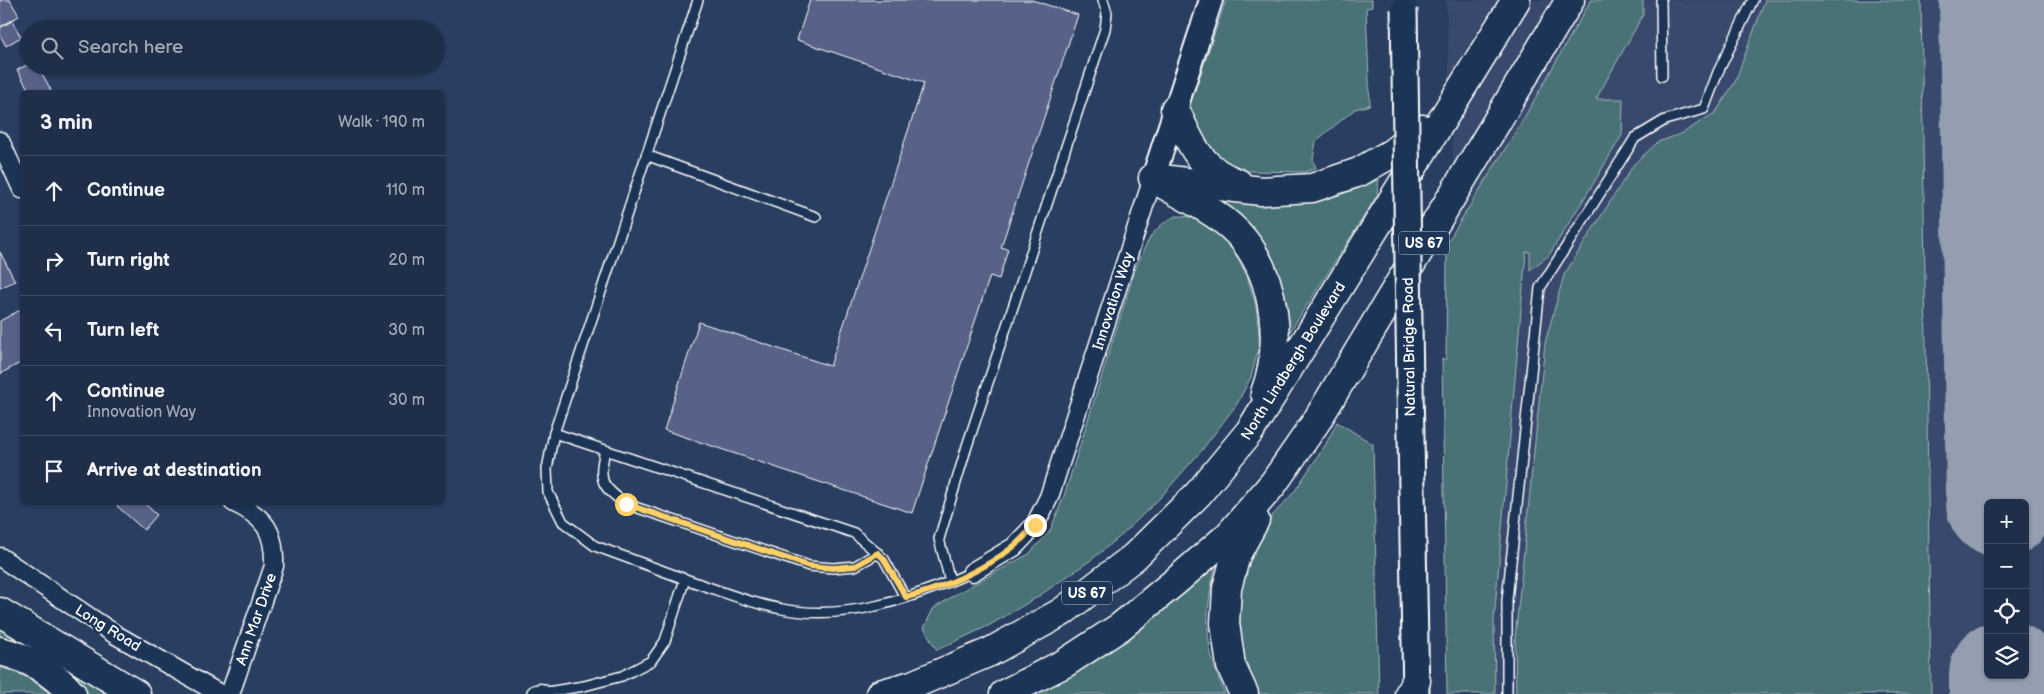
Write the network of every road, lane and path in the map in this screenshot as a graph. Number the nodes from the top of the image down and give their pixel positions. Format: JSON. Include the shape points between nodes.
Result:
{"nodes":[{"id":1,"x":698,"y":0,"type":"edge"},
{"id":2,"x":1103,"y":0,"type":"edge"},
{"id":3,"x":1211,"y":0,"type":"edge"},
{"id":4,"x":1516,"y":0,"type":"edge"},
{"id":5,"x":1570,"y":0,"type":"edge"},
{"id":6,"x":1661,"y":0,"type":"edge"},
{"id":7,"x":1753,"y":0,"type":"edge"},
{"id":8,"x":1404,"y":4,"type":"edge"},
{"id":9,"x":1662,"y":76,"type":"dead end"},
{"id":10,"x":1457,"y":95,"type":"junction"},
{"id":11,"x":1175,"y":109,"type":"junction"},
{"id":12,"x":0,"y":142,"type":"edge"},
{"id":13,"x":646,"y":155,"type":"junction"},
{"id":14,"x":1153,"y":178,"type":"junction"},
{"id":15,"x":20,"y":185,"type":"edge"},
{"id":16,"x":1261,"y":191,"type":"junction"},
{"id":17,"x":816,"y":217,"type":"dead end"},
{"id":18,"x":1250,"y":431,"type":"junction"},
{"id":19,"x":554,"y":433,"type":"junction"},
{"id":20,"x":605,"y":450,"type":"junction"},
{"id":21,"x":1273,"y":484,"type":"junction"},
{"id":22,"x":238,"y":505,"type":"edge"},
{"id":23,"x":878,"y":553,"type":"junction"},
{"id":24,"x":0,"y":557,"type":"edge"},
{"id":25,"x":972,"y":572,"type":"joint"},
{"id":26,"x":686,"y":579,"type":"junction"},
{"id":27,"x":950,"y":581,"type":"junction"},
{"id":28,"x":906,"y":597,"type":"junction"},
{"id":29,"x":0,"y":612,"type":"edge"},
{"id":30,"x":0,"y":651,"type":"edge"},
{"id":31,"x":1414,"y":690,"type":"edge"},
{"id":32,"x":538,"y":693,"type":"edge"},
{"id":33,"x":72,"y":694,"type":"edge"},
{"id":34,"x":136,"y":694,"type":"edge"},
{"id":35,"x":220,"y":694,"type":"edge"},
{"id":36,"x":230,"y":694,"type":"edge"},
{"id":37,"x":880,"y":694,"type":"edge"},
{"id":38,"x":1004,"y":694,"type":"edge"},
{"id":39,"x":1244,"y":694,"type":"edge"},
{"id":40,"x":1507,"y":694,"type":"edge"}],
"edges":[{"from":1,"to":13,"type":"lane"},
{"from":2,"to":27,"type":"lane","via":[[1107,12],[1105,29],[939,539]]},
{"from":3,"to":11,"type":"street","name":"Innovation Way"},
{"from":4,"to":10,"type":"highway","name":"North Lindbergh Boulevard","number":"US 67"},
{"from":5,"to":21,"type":"highway","number":"US 67","via":[[1316,422]]},
{"from":6,"to":9,"type":"lane"},
{"from":7,"to":40,"type":"lane","via":[[1704,109],[1665,120],[1636,138],[1540,288],[1507,600]]},
{"from":8,"to":31,"type":"main road","name":"Natural Bridge Road","bridge":true},
{"from":10,"to":16,"type":"highway","via":[[1392,153],[1359,172],[1312,188]]},
{"from":10,"to":18,"type":"highway","name":"North Lindbergh Boulevard","number":"US 67"},
{"from":11,"to":14,"type":"street","name":"Innovation Way"},
{"from":11,"to":16,"type":"highway","via":[[1196,153],[1208,166],[1228,180]]},
{"from":12,"to":15,"type":"street"},
{"from":13,"to":17,"type":"lane"},
{"from":13,"to":19,"type":"lane"},
{"from":14,"to":16,"type":"highway"},
{"from":14,"to":18,"type":"highway","via":[[1222,219],[1243,238],[1258,262],[1270,294],[1274,360]]},
{"from":14,"to":25,"type":"street","name":"Innovation Way","via":[[1049,497],[1035,525],[1014,547]]},
{"from":18,"to":37,"type":"highway","name":"North Lindbergh Boulevard","number":"US 67","via":[[1198,494],[1134,557],[1062,612],[990,652],[912,685]]},
{"from":19,"to":20,"type":"lane"},
{"from":19,"to":26,"type":"lane","via":[[547,469],[548,492],[563,522],[595,546]]},
{"from":20,"to":23,"type":"lane","via":[[854,533]]},
{"from":20,"to":23,"type":"lane","via":[[600,472],[608,491],[626,504],[809,566],[855,566]]},
{"from":21,"to":38,"type":"highway","number":"US 67","via":[[1228,535],[1120,627],[1065,663]]},
{"from":21,"to":39,"type":"highway","via":[[1236,556],[1226,588],[1225,623],[1231,666]]},
{"from":22,"to":36,"type":"street","name":"Ann Mar Drive","via":[[260,518],[271,532],[275,549],[274,566]]},
{"from":23,"to":28,"type":"lane"},
{"from":24,"to":35,"type":"street","name":"Long Road","via":[[116,635]]},
{"from":25,"to":27,"type":"lane"},
{"from":26,"to":28,"type":"lane","via":[[776,608],[818,614],[861,610]]},
{"from":26,"to":32,"type":"lane","via":[[665,641],[651,661],[622,676]]},
{"from":27,"to":28,"type":"lane"},
{"from":29,"to":34,"type":"highway"},
{"from":30,"to":33,"type":"highway","via":[[43,667]]}]}
